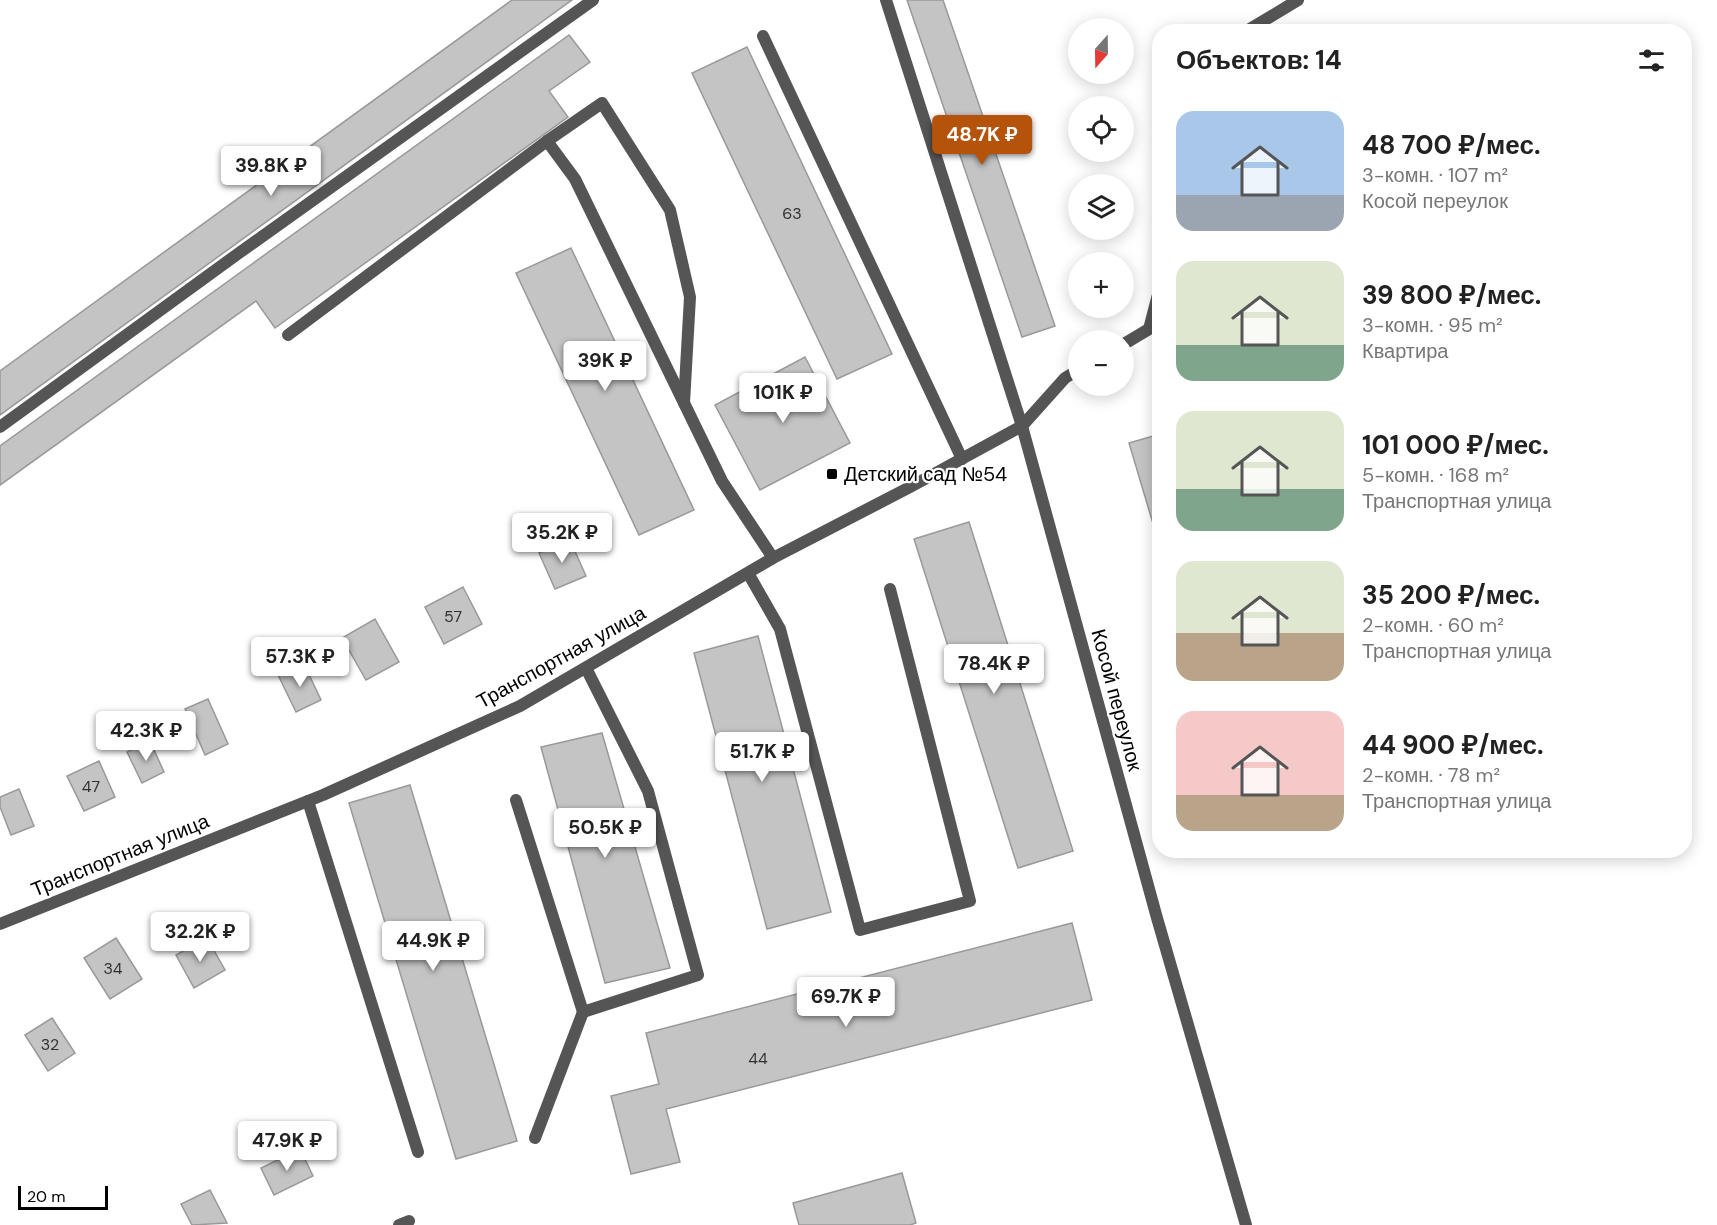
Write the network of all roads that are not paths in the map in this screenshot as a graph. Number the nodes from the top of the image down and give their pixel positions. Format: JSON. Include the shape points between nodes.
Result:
{"nodes":[{"id":1,"x":593,"y":0,"type":"edge"},
{"id":2,"x":886,"y":0,"type":"edge"},
{"id":3,"x":1298,"y":0,"type":"edge"},
{"id":4,"x":1258,"y":24,"type":"edge"},
{"id":5,"x":763,"y":36,"type":"dead end"},
{"id":6,"x":547,"y":141,"type":"junction"},
{"id":7,"x":1152,"y":318,"type":"edge"},
{"id":8,"x":288,"y":335,"type":"dead end"},
{"id":9,"x":1134,"y":338,"type":"edge"},
{"id":10,"x":1068,"y":376,"type":"edge"},
{"id":11,"x":684,"y":404,"type":"junction"},
{"id":12,"x":1022,"y":426,"type":"junction"},
{"id":13,"x":0,"y":428,"type":"edge"},
{"id":14,"x":962,"y":459,"type":"junction"},
{"id":15,"x":772,"y":558,"type":"junction"},
{"id":16,"x":748,"y":573,"type":"junction"},
{"id":17,"x":890,"y":589,"type":"dead end"},
{"id":18,"x":586,"y":668,"type":"junction"},
{"id":19,"x":516,"y":800,"type":"dead end"},
{"id":20,"x":308,"y":801,"type":"junction"},
{"id":21,"x":0,"y":924,"type":"edge"},
{"id":22,"x":583,"y":1012,"type":"junction"},
{"id":23,"x":535,"y":1138,"type":"dead end"},
{"id":24,"x":418,"y":1152,"type":"dead end"},
{"id":25,"x":1246,"y":1225,"type":"edge"}],
"edges":[{"from":1,"to":13,"type":"street"},
{"from":2,"to":12,"type":"street","name":"Косой переулок"},
{"from":3,"to":4,"type":"street"},
{"from":5,"to":14,"type":"street"},
{"from":6,"to":8,"type":"street"},
{"from":6,"to":11,"type":"street","via":[[575,179]]},
{"from":6,"to":11,"type":"street","via":[[602,103],[670,210],[690,297]]},
{"from":7,"to":9,"type":"street","via":[[1149,329]]},
{"from":10,"to":12,"type":"street","name":"Транспортная улица"},
{"from":11,"to":15,"type":"street","via":[[722,481]]},
{"from":12,"to":14,"type":"street","name":"Транспортная улица"},
{"from":12,"to":25,"type":"street","name":"Косой переулок"},
{"from":14,"to":15,"type":"street","name":"Транспортная улица"},
{"from":15,"to":16,"type":"street","name":"Транспортная улица"},
{"from":16,"to":17,"type":"street","via":[[780,629],[860,930],[970,901]]},
{"from":16,"to":18,"type":"street","name":"Транспортная улица"},
{"from":18,"to":20,"type":"street","name":"Транспортная улица","via":[[520,706]]},
{"from":18,"to":22,"type":"street","via":[[648,791],[698,975]]},
{"from":19,"to":22,"type":"street"},
{"from":20,"to":21,"type":"street","name":"Транспортная улица"},
{"from":20,"to":24,"type":"street"},
{"from":22,"to":23,"type":"street"}]}
